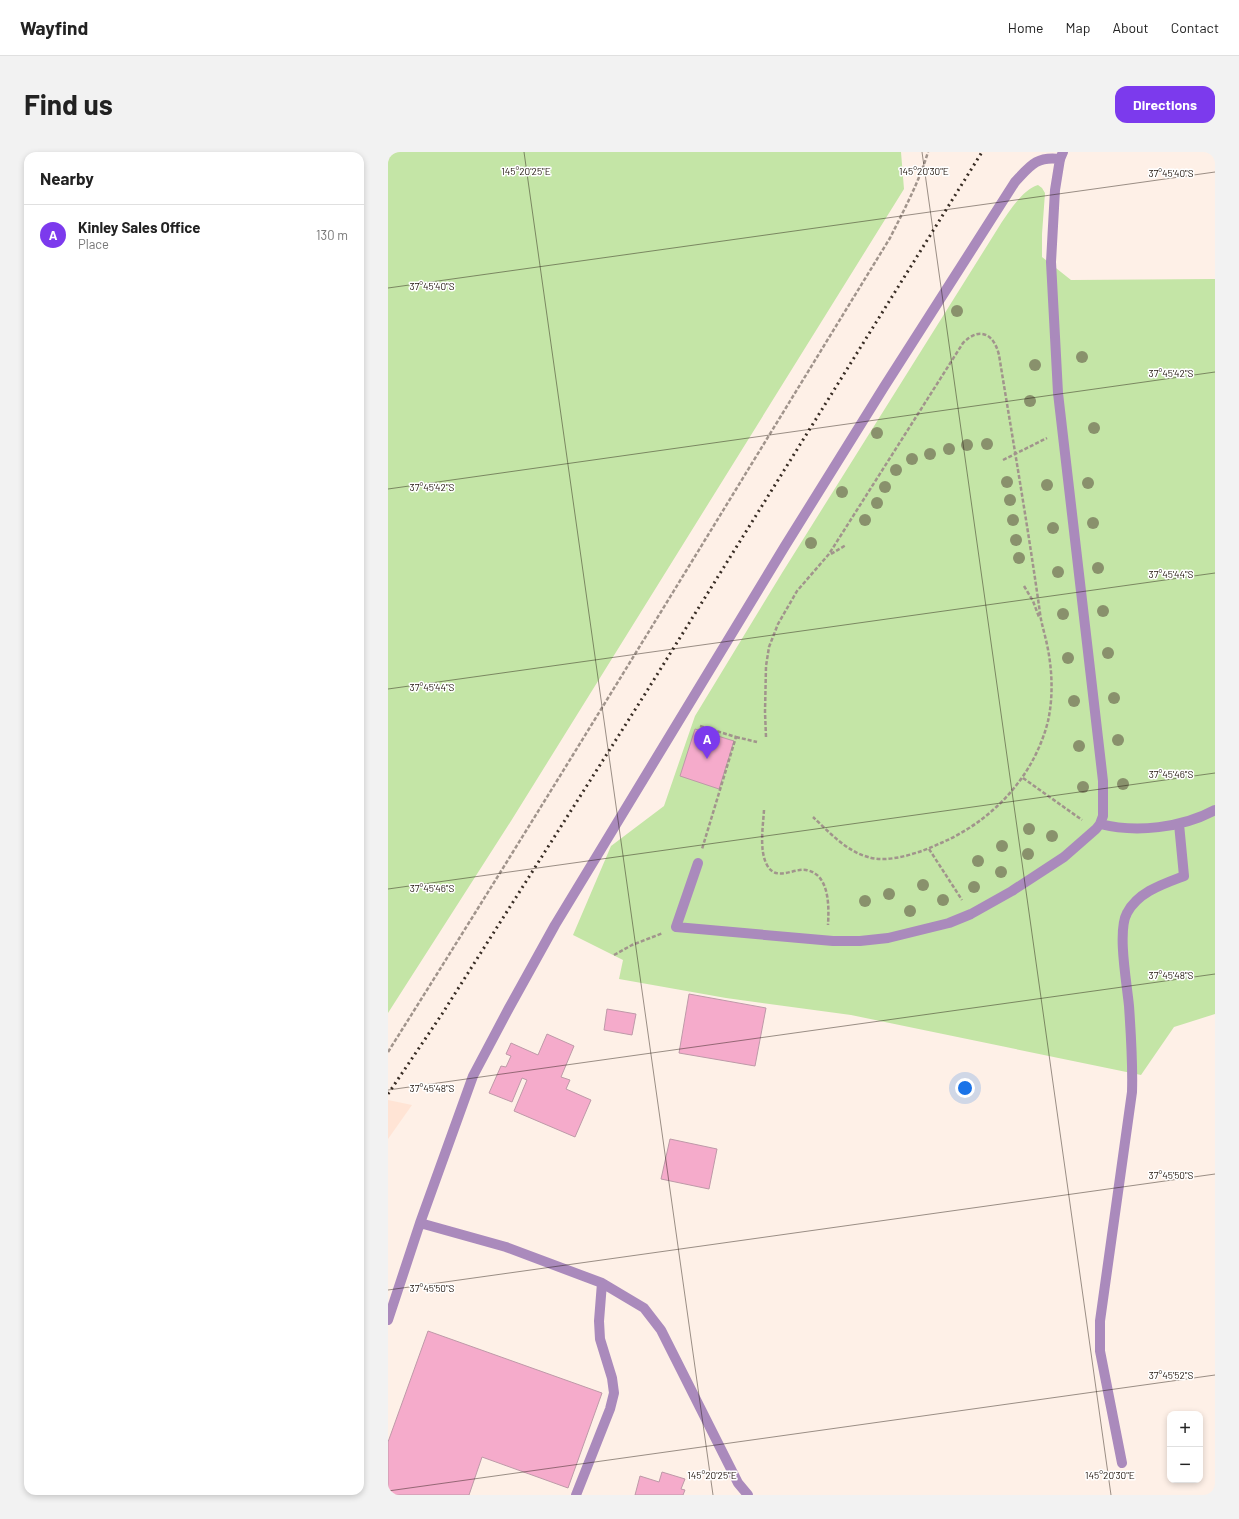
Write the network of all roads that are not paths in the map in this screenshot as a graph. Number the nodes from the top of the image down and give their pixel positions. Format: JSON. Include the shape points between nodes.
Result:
{"nodes":[{"id":1,"x":1062,"y":156,"type":"edge"},
{"id":2,"x":1215,"y":810,"type":"edge"},
{"id":3,"x":1179,"y":824,"type":"junction"},
{"id":4,"x":1098,"y":827,"type":"junction"},
{"id":5,"x":698,"y":863,"type":"road end"},
{"id":6,"x":420,"y":1224,"type":"junction"},
{"id":7,"x":602,"y":1283,"type":"junction"},
{"id":8,"x":388,"y":1320,"type":"edge"},
{"id":9,"x":1122,"y":1462,"type":"dead end"},
{"id":10,"x":576,"y":1495,"type":"edge"},
{"id":11,"x":748,"y":1495,"type":"edge"}],
"edges":[{"from":1,"to":4,"type":"lane","via":[[1055,190],[1051,262],[1058,393],[1103,781],[1104,816]]},
{"from":1,"to":6,"type":"lane","via":[[1038,161],[1015,182],[789,539],[555,925],[473,1076]]},
{"from":2,"to":3,"type":"lane"},
{"from":3,"to":4,"type":"lane","via":[[1132,829]]},
{"from":3,"to":9,"type":"lane","via":[[1184,876],[1156,886],[1136,901],[1123,922],[1133,1073],[1132,1092],[1100,1321],[1100,1351]]},
{"from":4,"to":5,"type":"lane","via":[[1064,857],[971,914],[949,923],[888,938],[860,941],[676,927]]},
{"from":6,"to":7,"type":"lane","via":[[506,1247]]},
{"from":6,"to":8,"type":"lane"},
{"from":7,"to":10,"type":"lane","via":[[600,1339],[614,1393]]},
{"from":7,"to":11,"type":"lane","via":[[644,1308],[661,1330],[738,1483]]}]}
